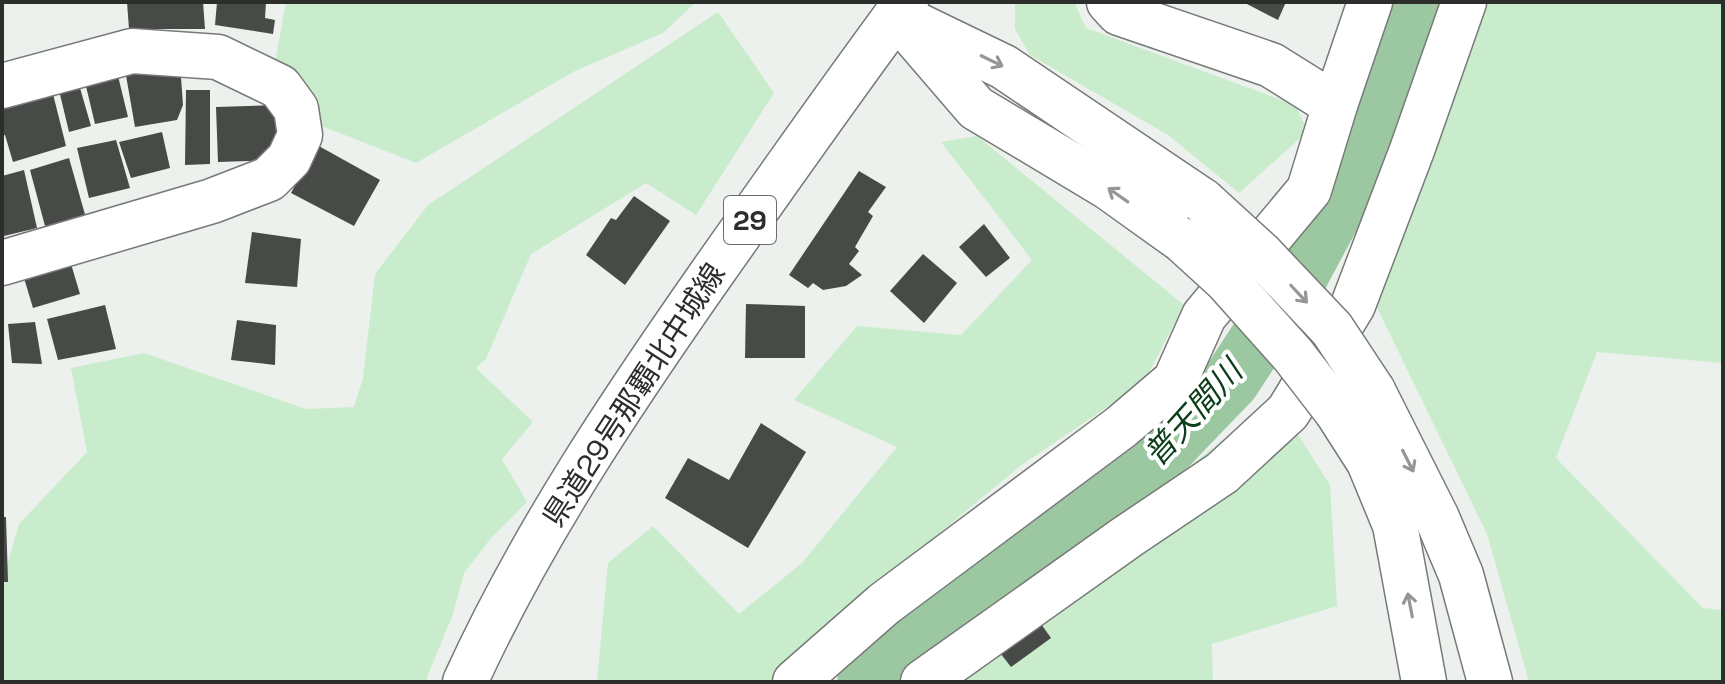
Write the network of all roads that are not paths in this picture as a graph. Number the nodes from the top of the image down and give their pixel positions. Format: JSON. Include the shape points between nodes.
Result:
{"nodes":[{"id":1,"x":1109,"y":2,"type":"edge"},
{"id":2,"x":1370,"y":2,"type":"edge"},
{"id":3,"x":1464,"y":2,"type":"edge"},
{"id":4,"x":901,"y":9,"type":"edge"},
{"id":5,"x":2,"y":86,"type":"edge"},
{"id":6,"x":1335,"y":105,"type":"junction"},
{"id":7,"x":2,"y":263,"type":"edge"},
{"id":8,"x":1355,"y":401,"type":"junction"},
{"id":9,"x":465,"y":682,"type":"edge"},
{"id":10,"x":795,"y":682,"type":"edge"},
{"id":11,"x":923,"y":682,"type":"edge"},
{"id":12,"x":1424,"y":682,"type":"edge"},
{"id":13,"x":1490,"y":682,"type":"edge"}],
"edges":[{"from":1,"to":6,"type":"main road","via":[[1119,13],[1271,65]]},
{"from":2,"to":6,"type":"main road"},
{"from":3,"to":11,"type":"main road","via":[[1353,305],[1288,412],[1222,473]]},
{"from":8,"to":4,"type":"main road","one_way":true,"bridge":true,"via":[[1293,355],[1182,240],[1108,187],[976,108]]},
{"from":4,"to":8,"type":"main road","one_way":true,"bridge":true,"via":[[1004,67],[1203,201],[1332,329]]},
{"from":4,"to":9,"type":"main road","name":"県道29号那覇北中城線","number":"29","via":[[608,428],[497,615]]},
{"from":5,"to":7,"type":"main road","via":[[132,51],[218,57],[280,87],[296,109],[300,135],[289,159],[269,179]]},
{"from":6,"to":10,"type":"main road","via":[[1309,190],[1204,316],[1175,381],[884,604]]},
{"from":12,"to":8,"type":"main road","one_way":true,"via":[[1395,525],[1369,462]]},
{"from":8,"to":13,"type":"main road","one_way":true,"via":[[1437,518],[1461,575]]}]}
